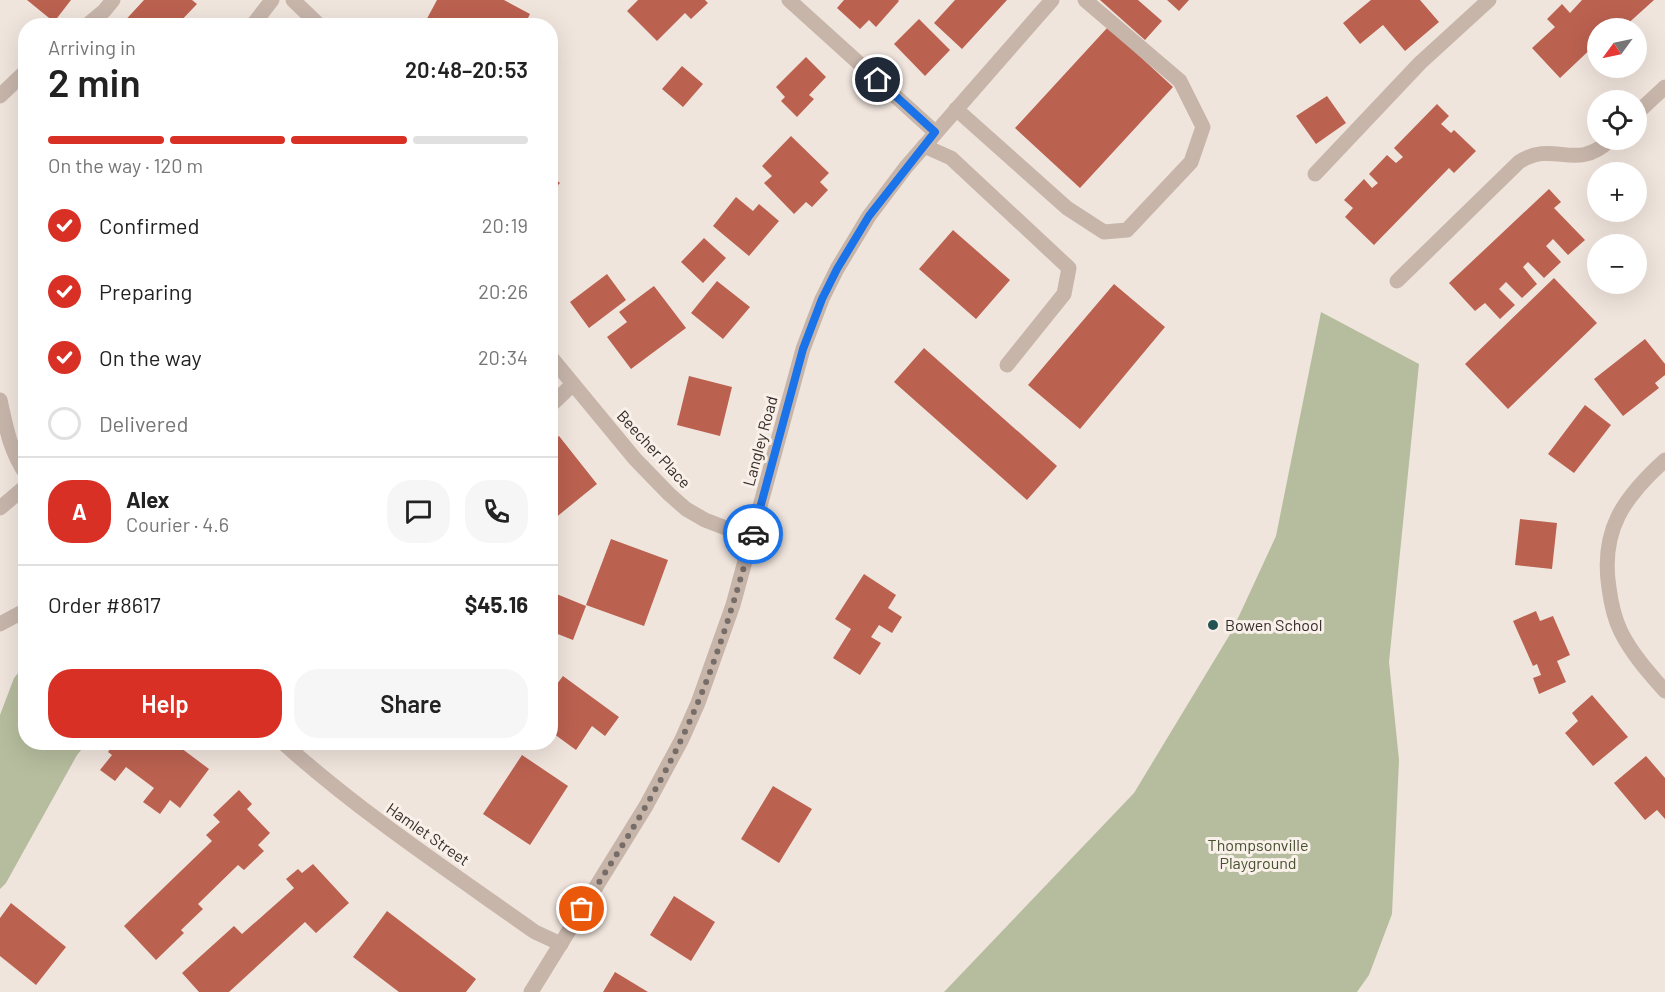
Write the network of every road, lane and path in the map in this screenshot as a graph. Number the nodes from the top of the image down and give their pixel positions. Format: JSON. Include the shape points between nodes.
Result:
{"nodes":[{"id":1,"x":113,"y":0,"type":"edge"},
{"id":2,"x":272,"y":0,"type":"edge"},
{"id":3,"x":292,"y":0,"type":"edge"},
{"id":4,"x":789,"y":0,"type":"edge"},
{"id":5,"x":1051,"y":0,"type":"edge"},
{"id":6,"x":1085,"y":0,"type":"edge"},
{"id":7,"x":1489,"y":0,"type":"edge"},
{"id":8,"x":96,"y":18,"type":"edge"},
{"id":9,"x":258,"y":18,"type":"edge"},
{"id":10,"x":311,"y":18,"type":"edge"},
{"id":11,"x":18,"y":79,"type":"edge"},
{"id":12,"x":1665,"y":87,"type":"edge"},
{"id":13,"x":0,"y":96,"type":"edge"},
{"id":14,"x":1647,"y":104,"type":"edge"},
{"id":15,"x":956,"y":109,"type":"junction"},
{"id":16,"x":935,"y":132,"type":"junction"},
{"id":17,"x":924,"y":146,"type":"junction"},
{"id":18,"x":1596,"y":150,"type":"edge"},
{"id":19,"x":1315,"y":174,"type":"dead end"},
{"id":20,"x":1397,"y":281,"type":"dead end"},
{"id":21,"x":1007,"y":365,"type":"dead end"},
{"id":22,"x":558,"y":366,"type":"edge"},
{"id":23,"x":573,"y":384,"type":"junction"},
{"id":24,"x":558,"y":398,"type":"edge"},
{"id":25,"x":0,"y":400,"type":"edge"},
{"id":26,"x":1665,"y":460,"type":"edge"},
{"id":27,"x":18,"y":464,"type":"edge"},
{"id":28,"x":18,"y":493,"type":"edge"},
{"id":29,"x":0,"y":508,"type":"edge"},
{"id":30,"x":752,"y":538,"type":"junction"},
{"id":31,"x":18,"y":614,"type":"edge"},
{"id":32,"x":0,"y":624,"type":"edge"},
{"id":33,"x":1665,"y":691,"type":"edge"},
{"id":34,"x":291,"y":750,"type":"edge"},
{"id":35,"x":561,"y":944,"type":"junction"},
{"id":36,"x":531,"y":992,"type":"edge"}],
"edges":[{"from":1,"to":8,"type":"street"},
{"from":2,"to":9,"type":"street"},
{"from":3,"to":10,"type":"street"},
{"from":4,"to":16,"type":"street"},
{"from":5,"to":15,"type":"street","name":"Langley Road"},
{"from":6,"to":15,"type":"street","via":[[1180,81],[1203,126],[1191,162],[1127,230],[1104,232],[1067,208]]},
{"from":7,"to":19,"type":"street","via":[[1420,63]]},
{"from":11,"to":13,"type":"street"},
{"from":12,"to":14,"type":"street"},
{"from":15,"to":16,"type":"street","name":"Langley Road"},
{"from":16,"to":17,"type":"street","name":"Langley Road"},
{"from":17,"to":21,"type":"street","via":[[951,158],[1069,268],[1064,294]]},
{"from":17,"to":30,"type":"street","name":"Langley Road","via":[[869,216],[822,299],[803,349]]},
{"from":18,"to":20,"type":"street","via":[[1585,156],[1540,153],[1519,162]]},
{"from":22,"to":23,"type":"street","name":"Beecher Place"},
{"from":23,"to":24,"type":"street"},
{"from":23,"to":30,"type":"street","name":"Beecher Place","via":[[640,465],[686,509],[719,527]]},
{"from":25,"to":27,"type":"street"},
{"from":26,"to":33,"type":"street","via":[[1621,508],[1611,533],[1607,559],[1613,614],[1620,631]]},
{"from":28,"to":29,"type":"street"},
{"from":30,"to":35,"type":"street","name":"Langley Road","via":[[723,637],[682,739],[646,806]]},
{"from":31,"to":32,"type":"street"},
{"from":34,"to":35,"type":"street","name":"Hamlet Street","via":[[373,817],[535,932]]},
{"from":35,"to":36,"type":"street","name":"Langley Road"}]}
